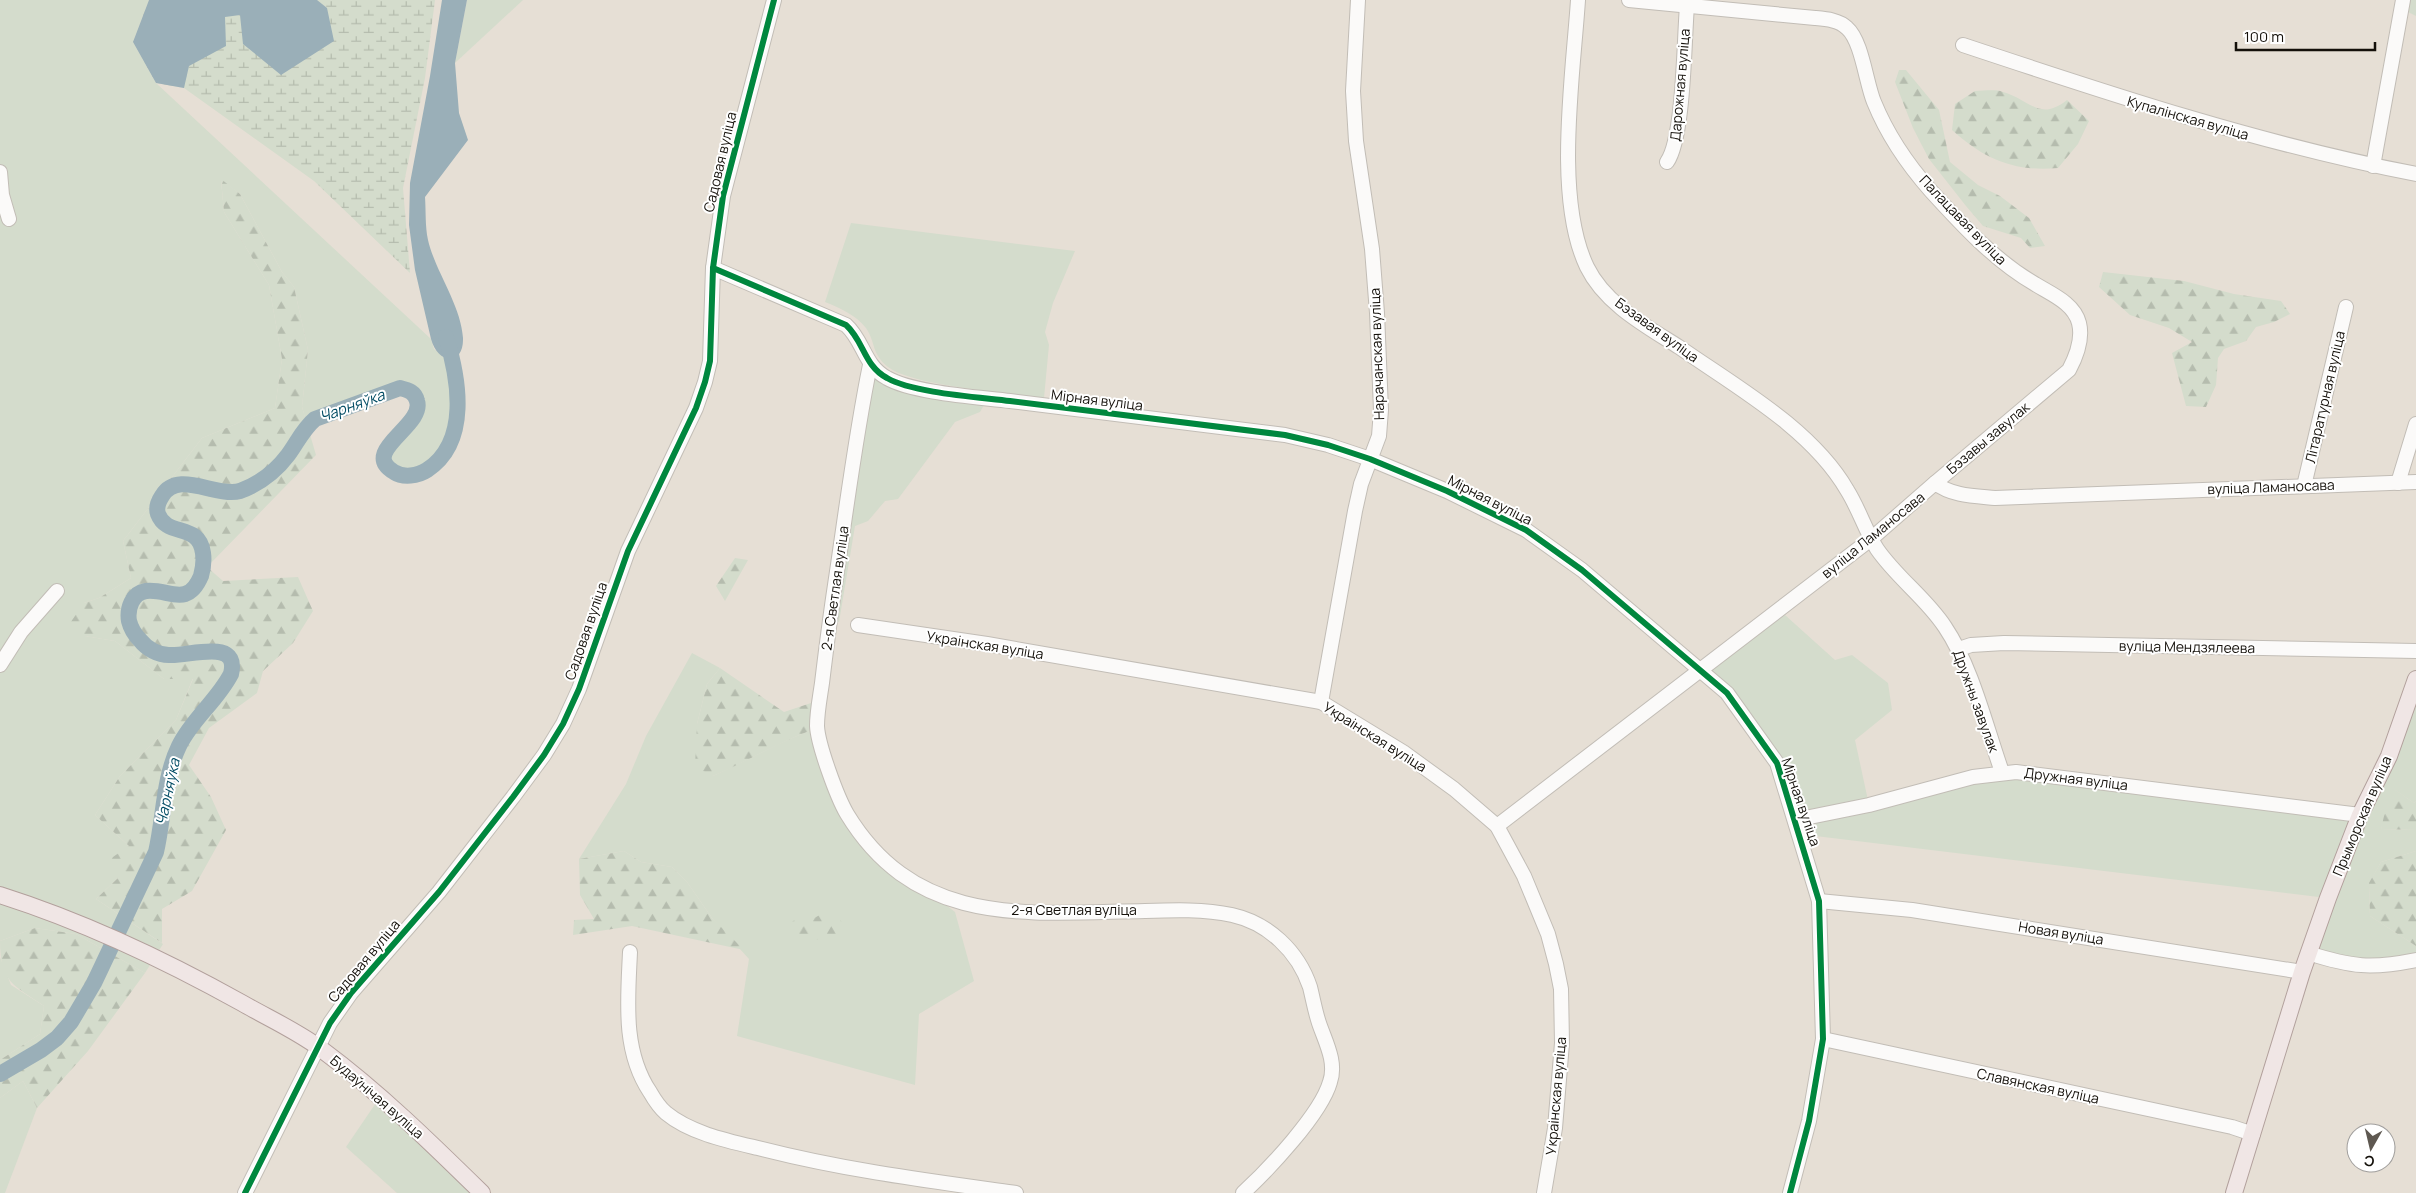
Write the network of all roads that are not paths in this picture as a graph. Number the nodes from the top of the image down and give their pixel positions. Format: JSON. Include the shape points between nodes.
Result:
{"nodes":[{"id":1,"x":774,"y":0,"type":"edge"},
{"id":2,"x":1358,"y":0,"type":"edge"},
{"id":3,"x":1578,"y":0,"type":"edge"},
{"id":4,"x":1629,"y":0,"type":"edge"},
{"id":5,"x":2403,"y":0,"type":"edge"},
{"id":6,"x":1687,"y":6,"type":"junction"},
{"id":7,"x":1963,"y":45,"type":"dead end"},
{"id":8,"x":1667,"y":162,"type":"dead end"},
{"id":9,"x":2373,"y":166,"type":"junction"},
{"id":10,"x":0,"y":172,"type":"edge"},
{"id":11,"x":2416,"y":174,"type":"edge"},
{"id":12,"x":9,"y":219,"type":"dead end"},
{"id":13,"x":713,"y":268,"type":"junction"},
{"id":14,"x":2346,"y":307,"type":"dead end"},
{"id":15,"x":870,"y":365,"type":"junction"},
{"id":16,"x":2042,"y":394,"type":"joint"},
{"id":17,"x":2416,"y":424,"type":"edge"},
{"id":18,"x":1370,"y":459,"type":"junction"},
{"id":19,"x":2398,"y":482,"type":"junction"},
{"id":20,"x":2416,"y":482,"type":"edge"},
{"id":21,"x":1935,"y":483,"type":"junction"},
{"id":22,"x":2304,"y":486,"type":"junction"},
{"id":23,"x":1871,"y":539,"type":"junction"},
{"id":24,"x":57,"y":591,"type":"dead end"},
{"id":25,"x":858,"y":625,"type":"dead end"},
{"id":26,"x":1959,"y":649,"type":"junction"},
{"id":27,"x":2416,"y":651,"type":"edge"},
{"id":28,"x":0,"y":665,"type":"edge"},
{"id":29,"x":1700,"y":670,"type":"junction"},
{"id":30,"x":2416,"y":679,"type":"edge"},
{"id":31,"x":1321,"y":702,"type":"junction"},
{"id":32,"x":2002,"y":772,"type":"junction"},
{"id":33,"x":2360,"y":815,"type":"junction"},
{"id":34,"x":1795,"y":820,"type":"junction"},
{"id":35,"x":1496,"y":826,"type":"junction"},
{"id":36,"x":0,"y":896,"type":"edge"},
{"id":37,"x":1820,"y":901,"type":"junction"},
{"id":38,"x":630,"y":952,"type":"dead end"},
{"id":39,"x":2308,"y":953,"type":"junction"},
{"id":40,"x":2416,"y":960,"type":"edge"},
{"id":41,"x":2302,"y":972,"type":"junction"},
{"id":42,"x":1823,"y":1039,"type":"junction"},
{"id":43,"x":319,"y":1048,"type":"junction"},
{"id":44,"x":2252,"y":1134,"type":"junction"},
{"id":45,"x":245,"y":1193,"type":"edge"},
{"id":46,"x":482,"y":1193,"type":"edge"},
{"id":47,"x":1016,"y":1193,"type":"edge"},
{"id":48,"x":1243,"y":1193,"type":"edge"},
{"id":49,"x":1544,"y":1193,"type":"edge"},
{"id":50,"x":1791,"y":1193,"type":"edge"},
{"id":51,"x":2234,"y":1193,"type":"edge"}],
"edges":[{"from":1,"to":13,"type":"street","name":"Садовая вуліца","via":[[723,196]]},
{"from":2,"to":18,"type":"street","name":"Нарачанская вуліца","via":[[1353,90],[1356,140],[1374,267],[1381,410],[1379,436]]},
{"from":3,"to":23,"type":"street","name":"Бэзавая вуліца","via":[[1569,124],[1570,182],[1575,232],[1588,269],[1598,284],[1629,314],[1750,395],[1806,440],[1847,488]]},
{"from":4,"to":6,"type":"street"},
{"from":5,"to":9,"type":"street"},
{"from":6,"to":8,"type":"street","name":"Дарожная вуліца","via":[[1677,132]]},
{"from":6,"to":16,"type":"street","name":"Палацавая вуліца","via":[[1828,20],[1847,28],[1856,42],[1874,102],[1920,178],[2001,261],[2063,302],[2079,323],[2075,360],[2069,370]]},
{"from":7,"to":9,"type":"street","name":"Купалінская вуліца","via":[[2167,112],[2290,147]]},
{"from":9,"to":11,"type":"street","name":"Купалінская вуліца"},
{"from":10,"to":12,"type":"street"},
{"from":13,"to":15,"type":"street","name":"Мірная вуліца","via":[[846,325],[857,338]]},
{"from":13,"to":43,"type":"street","name":"Садовая вуліца","via":[[710,361],[705,382],[696,408],[628,551],[579,689],[563,724],[508,805],[439,892],[351,993],[330,1023]]},
{"from":14,"to":22,"type":"street","name":"Літаратурная вуліца"},
{"from":15,"to":18,"type":"street","name":"Мірная вуліца","via":[[888,379],[925,389],[1285,435]]},
{"from":15,"to":48,"type":"street","name":"2-я Светлая вуліца","via":[[829,620],[817,728],[845,811],[866,842],[896,872],[931,893],[971,905],[1034,913],[1187,910],[1232,915],[1275,934],[1294,955],[1309,984],[1332,1060],[1332,1074],[1323,1098],[1299,1132]]},
{"from":16,"to":21,"type":"street","name":"Бэзавы завулак"},
{"from":17,"to":19,"type":"street"},
{"from":18,"to":29,"type":"street","name":"Мірная вуліца","via":[[1447,491],[1526,530],[1582,570]]},
{"from":18,"to":31,"type":"street","name":"Нарачанская вуліца","via":[[1357,502]]},
{"from":19,"to":20,"type":"street","name":"вуліца Ламаносава"},
{"from":19,"to":22,"type":"street","name":"вуліца Ламаносава"},
{"from":21,"to":22,"type":"street","name":"вуліца Ламаносава","via":[[1962,495],[1995,498]]},
{"from":21,"to":23,"type":"street","name":"вуліца Ламаносава"},
{"from":23,"to":26,"type":"street","name":"Дружны завулак","via":[[1944,625]]},
{"from":23,"to":29,"type":"street","name":"вуліца Ламаносава"},
{"from":24,"to":28,"type":"street","via":[[21,632]]},
{"from":25,"to":31,"type":"street","name":"Украінская вуліца"},
{"from":26,"to":27,"type":"street","name":"вуліца Мендзялеева","via":[[2004,643]]},
{"from":26,"to":32,"type":"street","name":"Дружны завулак"},
{"from":29,"to":34,"type":"street","name":"Мірная вуліца","via":[[1727,693],[1778,763]]},
{"from":29,"to":35,"type":"street","name":"вуліца Ламаносава"},
{"from":30,"to":33,"type":"main road","name":"Прыморская вуліца","via":[[2389,756]]},
{"from":31,"to":35,"type":"street","name":"Украінская вуліца","via":[[1403,752],[1454,788]]},
{"from":32,"to":33,"type":"street","name":"Дружная вуліца","via":[[2042,774]]},
{"from":32,"to":34,"type":"street","name":"Дружная вуліца"},
{"from":33,"to":39,"type":"main road","name":"Прыморская вуліца"},
{"from":34,"to":37,"type":"street","name":"Мірная вуліца"},
{"from":35,"to":49,"type":"street","name":"Украінская вуліца","via":[[1524,876],[1545,926],[1560,989],[1560,1071]]},
{"from":36,"to":43,"type":"main road","name":"Будаўнічая вуліца","via":[[68,919],[195,977]]},
{"from":37,"to":41,"type":"street","name":"Новая вуліца","via":[[1912,910]]},
{"from":37,"to":42,"type":"street","name":"Мірная вуліца"},
{"from":38,"to":47,"type":"street","via":[[629,1041],[648,1091],[665,1113],[722,1139],[771,1152],[850,1169]]},
{"from":39,"to":40,"type":"street","via":[[2338,962],[2376,967]]},
{"from":39,"to":41,"type":"main road","name":"Прыморская вуліца"},
{"from":41,"to":44,"type":"main road","name":"Прыморская вуліца"},
{"from":42,"to":44,"type":"street","name":"Славянская вуліца","via":[[2232,1127]]},
{"from":42,"to":50,"type":"street","name":"Мірная вуліца","via":[[1809,1121]]},
{"from":43,"to":45,"type":"street","name":"Садовая вуліца"},
{"from":43,"to":46,"type":"main road","name":"Будаўнічая вуліца","via":[[380,1097]]},
{"from":44,"to":51,"type":"main road","name":"Прыморская вуліца"}]}
